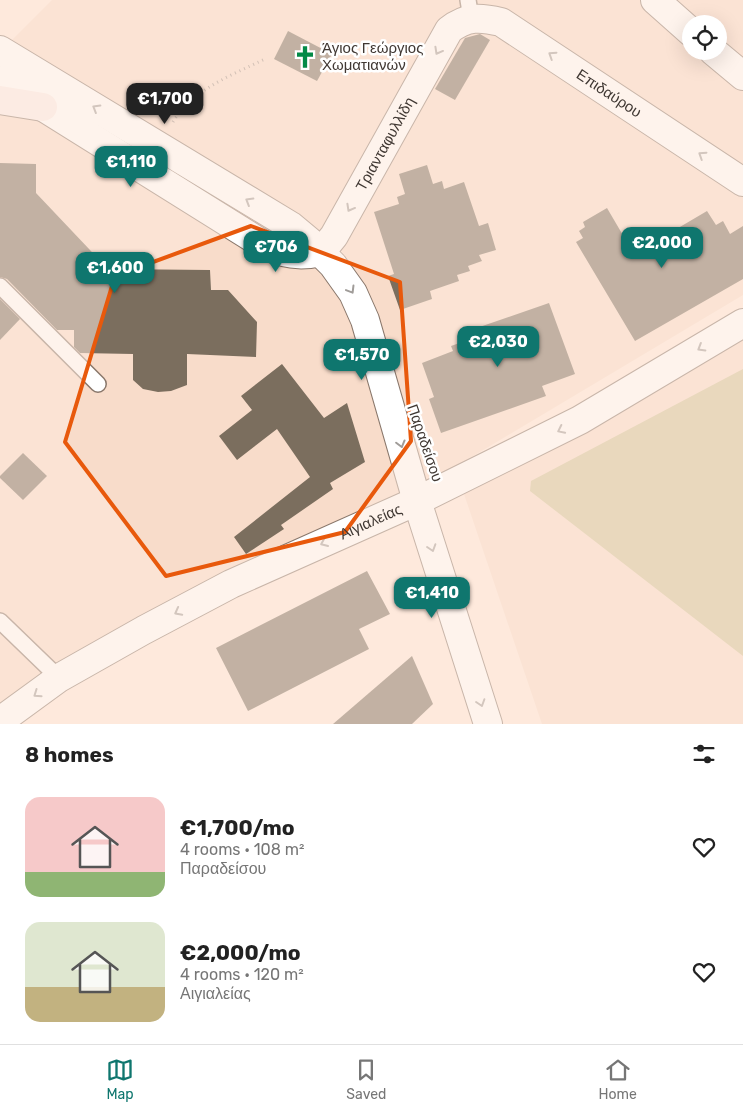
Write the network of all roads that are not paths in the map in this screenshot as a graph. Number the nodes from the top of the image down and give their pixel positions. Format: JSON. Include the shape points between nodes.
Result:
{"nodes":[{"id":1,"x":655,"y":0,"type":"edge"},
{"id":2,"x":470,"y":9,"type":"edge"},
{"id":3,"x":682,"y":24,"type":"edge"},
{"id":4,"x":0,"y":50,"type":"edge"},
{"id":5,"x":724,"y":60,"type":"edge"},
{"id":6,"x":743,"y":76,"type":"edge"},
{"id":7,"x":0,"y":80,"type":"edge"},
{"id":8,"x":0,"y":100,"type":"edge"},
{"id":9,"x":43,"y":107,"type":"junction"},
{"id":10,"x":743,"y":182,"type":"edge"},
{"id":11,"x":321,"y":252,"type":"junction"},
{"id":12,"x":0,"y":286,"type":"edge"},
{"id":13,"x":743,"y":323,"type":"edge"},
{"id":14,"x":98,"y":384,"type":"dead end"},
{"id":15,"x":417,"y":501,"type":"junction"},
{"id":16,"x":0,"y":621,"type":"edge"},
{"id":17,"x":59,"y":678,"type":"junction"},
{"id":18,"x":0,"y":721,"type":"edge"},
{"id":19,"x":488,"y":724,"type":"edge"}],
"edges":[{"from":1,"to":3,"type":"street"},
{"from":10,"to":2,"type":"street","name":"Επιδαύρου","one_way":true,"via":[[501,22]]},
{"from":2,"to":11,"type":"street","name":"Τριανταφυλλίδη","one_way":true,"via":[[450,30],[334,236]]},
{"from":11,"to":4,"type":"street","name":"Παραδείσου","one_way":true,"via":[[291,226]]},
{"from":5,"to":6,"type":"street"},
{"from":7,"to":9,"type":"street"},
{"from":8,"to":9,"type":"main road"},
{"from":9,"to":11,"type":"street","via":[[264,245],[289,254]]},
{"from":11,"to":15,"type":"street","name":"Παραδείσου","one_way":true,"via":[[346,282],[366,320]]},
{"from":12,"to":14,"type":"lane"},
{"from":13,"to":15,"type":"street","name":"Αιγιαλείας","one_way":true,"via":[[580,420]]},
{"from":15,"to":17,"type":"street","name":"Αιγιαλείας","one_way":true,"via":[[231,584]]},
{"from":15,"to":19,"type":"street","name":"Παραδείσου","one_way":true},
{"from":16,"to":17,"type":"lane"},
{"from":17,"to":18,"type":"street","name":"Αιγιαλείας","one_way":true}]}
